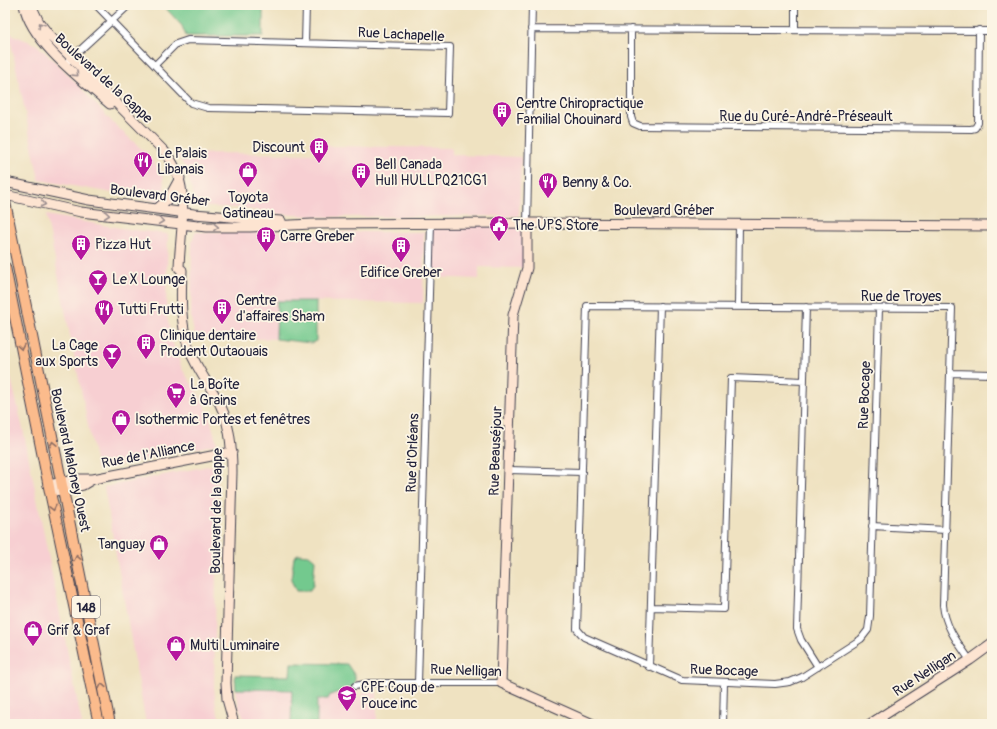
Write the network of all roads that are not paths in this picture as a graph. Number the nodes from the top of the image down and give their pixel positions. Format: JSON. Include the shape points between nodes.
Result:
{"nodes":[{"id":1,"x":24,"y":5,"type":"edge"},
{"id":2,"x":31,"y":5,"type":"edge"},
{"id":3,"x":96,"y":5,"type":"edge"},
{"id":4,"x":130,"y":5,"type":"edge"},
{"id":5,"x":306,"y":5,"type":"edge"},
{"id":6,"x":532,"y":5,"type":"edge"},
{"id":7,"x":795,"y":5,"type":"edge"},
{"id":8,"x":110,"y":21,"type":"junction"},
{"id":9,"x":531,"y":29,"type":"junction"},
{"id":10,"x":631,"y":29,"type":"junction"},
{"id":11,"x":795,"y":30,"type":"junction"},
{"id":12,"x":979,"y":30,"type":"junction"},
{"id":13,"x":992,"y":30,"type":"edge"},
{"id":14,"x":305,"y":43,"type":"junction"},
{"id":15,"x":69,"y":61,"type":"junction"},
{"id":16,"x":155,"y":65,"type":"junction"},
{"id":17,"x":180,"y":178,"type":"junction"},
{"id":18,"x":5,"y":182,"type":"edge"},
{"id":19,"x":5,"y":195,"type":"edge"},
{"id":20,"x":5,"y":202,"type":"edge"},
{"id":21,"x":158,"y":208,"type":"junction"},
{"id":22,"x":182,"y":212,"type":"junction"},
{"id":23,"x":527,"y":223,"type":"junction"},
{"id":24,"x":182,"y":224,"type":"junction"},
{"id":25,"x":312,"y":224,"type":"junction"},
{"id":26,"x":431,"y":224,"type":"junction"},
{"id":27,"x":738,"y":224,"type":"junction"},
{"id":28,"x":992,"y":226,"type":"edge"},
{"id":29,"x":5,"y":267,"type":"edge"},
{"id":30,"x":587,"y":306,"type":"joint"},
{"id":31,"x":660,"y":306,"type":"junction"},
{"id":32,"x":738,"y":306,"type":"junction"},
{"id":33,"x":806,"y":307,"type":"junction"},
{"id":34,"x":879,"y":308,"type":"junction"},
{"id":35,"x":951,"y":373,"type":"junction"},
{"id":36,"x":992,"y":374,"type":"edge"},
{"id":37,"x":804,"y":381,"type":"junction"},
{"id":38,"x":232,"y":452,"type":"junction"},
{"id":39,"x":509,"y":470,"type":"junction"},
{"id":40,"x":582,"y":472,"type":"junction"},
{"id":41,"x":62,"y":486,"type":"junction"},
{"id":42,"x":49,"y":489,"type":"junction"},
{"id":43,"x":872,"y":526,"type":"junction"},
{"id":44,"x":946,"y":530,"type":"junction"},
{"id":45,"x":651,"y":607,"type":"junction"},
{"id":46,"x":992,"y":644,"type":"edge"},
{"id":47,"x":970,"y":660,"type":"junction"},
{"id":48,"x":649,"y":667,"type":"junction"},
{"id":49,"x":818,"y":667,"type":"junction"},
{"id":50,"x":724,"y":682,"type":"junction"},
{"id":51,"x":418,"y":683,"type":"junction"},
{"id":52,"x":502,"y":683,"type":"junction"},
{"id":53,"x":355,"y":686,"type":"dead end"},
{"id":54,"x":884,"y":720,"type":"edge"},
{"id":55,"x":99,"y":724,"type":"edge"},
{"id":56,"x":110,"y":724,"type":"edge"},
{"id":57,"x":234,"y":724,"type":"edge"},
{"id":58,"x":593,"y":724,"type":"edge"},
{"id":59,"x":723,"y":724,"type":"edge"},
{"id":60,"x":870,"y":724,"type":"edge"}],
"edges":[{"from":1,"to":15,"type":"street","name":"Boulevard de la Gappe","via":[[33,30],[42,41]]},
{"from":15,"to":2,"type":"street","name":"Boulevard de la Gappe","one_way":true,"via":[[45,30]]},
{"from":3,"to":8,"type":"street","name":"Rue Lachapelle"},
{"from":4,"to":8,"type":"street"},
{"from":5,"to":14,"type":"street"},
{"from":6,"to":9,"type":"street"},
{"from":7,"to":11,"type":"street"},
{"from":8,"to":15,"type":"street"},
{"from":8,"to":16,"type":"street","name":"Rue Lachapelle"},
{"from":9,"to":10,"type":"street"},
{"from":9,"to":23,"type":"street"},
{"from":10,"to":11,"type":"street"},
{"from":10,"to":12,"type":"street","name":"Rue du Curé-André-Préseault","via":[[631,117],[633,123],[640,126],[972,129],[978,123]]},
{"from":11,"to":12,"type":"street"},
{"from":12,"to":13,"type":"street"},
{"from":14,"to":16,"type":"street","name":"Rue Lachapelle","via":[[184,40],[176,44]]},
{"from":14,"to":16,"type":"street","name":"Rue Lachapelle","via":[[450,46],[448,113],[202,108],[191,103]]},
{"from":15,"to":17,"type":"street","name":"Boulevard de la Gappe","via":[[161,148]]},
{"from":17,"to":21,"type":"street","via":[[169,198]]},
{"from":17,"to":22,"type":"street","name":"Boulevard de la Gappe","via":[[184,200]]},
{"from":18,"to":21,"type":"street","name":"Boulevard Gréber","via":[[89,200]]},
{"from":19,"to":24,"type":"street","name":"Boulevard Gréber","one_way":true,"via":[[81,212]]},
{"from":41,"to":20,"type":"main road","name":"Boulevard Maloney Ouest","number":"148","one_way":true},
{"from":21,"to":22,"type":"street","name":"Boulevard Gréber"},
{"from":22,"to":24,"type":"street","name":"Boulevard de la Gappe"},
{"from":22,"to":25,"type":"street","name":"Boulevard Gréber"},
{"from":23,"to":26,"type":"street","name":"Boulevard Gréber"},
{"from":23,"to":27,"type":"street","name":"Boulevard Gréber"},
{"from":23,"to":39,"type":"street","name":"Rue Beauséjour","via":[[527,268],[513,316]]},
{"from":24,"to":25,"type":"street","name":"Boulevard Gréber","one_way":true,"via":[[206,227]]},
{"from":24,"to":38,"type":"street","name":"Boulevard de la Gappe","via":[[179,268],[182,270],[182,322],[193,358],[223,411],[230,433]]},
{"from":25,"to":26,"type":"street","name":"Boulevard Gréber"},
{"from":26,"to":51,"type":"street","name":"Rue d'Orléans"},
{"from":27,"to":28,"type":"street","name":"Boulevard Gréber"},
{"from":27,"to":32,"type":"street"},
{"from":29,"to":42,"type":"main road","name":"Boulevard Maloney Ouest","number":"148","one_way":true},
{"from":30,"to":31,"type":"street","name":"Rue de Troyes"},
{"from":30,"to":40,"type":"street","name":"Rue Bocage"},
{"from":31,"to":32,"type":"street","name":"Rue de Troyes"},
{"from":31,"to":45,"type":"street"},
{"from":32,"to":33,"type":"street","name":"Rue de Troyes"},
{"from":33,"to":34,"type":"street","name":"Rue de Troyes"},
{"from":33,"to":37,"type":"street"},
{"from":34,"to":35,"type":"street","name":"Rue de Troyes","via":[[952,308]]},
{"from":34,"to":43,"type":"street","name":"Rue Bocage"},
{"from":35,"to":36,"type":"street"},
{"from":35,"to":44,"type":"street","name":"Rue de Troyes"},
{"from":37,"to":45,"type":"street","via":[[731,378],[724,609]]},
{"from":37,"to":49,"type":"street","via":[[797,629]]},
{"from":38,"to":41,"type":"street","name":"Rue de l'Alliance","via":[[82,479]]},
{"from":38,"to":57,"type":"street","name":"Boulevard de la Gappe","via":[[226,683],[227,699]]},
{"from":39,"to":40,"type":"street"},
{"from":39,"to":52,"type":"street","name":"Rue Beauséjour"},
{"from":40,"to":48,"type":"street","name":"Rue Bocage","via":[[578,629],[584,637]]},
{"from":41,"to":42,"type":"street","name":"Rue de l'Alliance"},
{"from":56,"to":41,"type":"main road","name":"Boulevard Maloney Ouest","number":"148","one_way":true},
{"from":42,"to":55,"type":"main road","name":"Boulevard Maloney Ouest","number":"148","one_way":true},
{"from":43,"to":44,"type":"street"},
{"from":43,"to":49,"type":"street","name":"Rue Bocage","via":[[868,630],[861,640]]},
{"from":44,"to":47,"type":"street","name":"Rue de Troyes","via":[[944,614],[950,632]]},
{"from":45,"to":48,"type":"street"},
{"from":46,"to":47,"type":"street","name":"Rue Nelligan"},
{"from":47,"to":54,"type":"street","name":"Rue Nelligan"},
{"from":48,"to":50,"type":"street","name":"Rue Bocage","via":[[682,680]]},
{"from":49,"to":50,"type":"street","name":"Rue Bocage","via":[[790,682]]},
{"from":50,"to":59,"type":"street"},
{"from":51,"to":52,"type":"street","name":"Rue Nelligan"},
{"from":51,"to":53,"type":"street","name":"Rue Nelligan","via":[[369,683]]},
{"from":52,"to":58,"type":"street","name":"Rue Nelligan"},
{"from":54,"to":60,"type":"street","name":"Rue Nelligan"}]}
